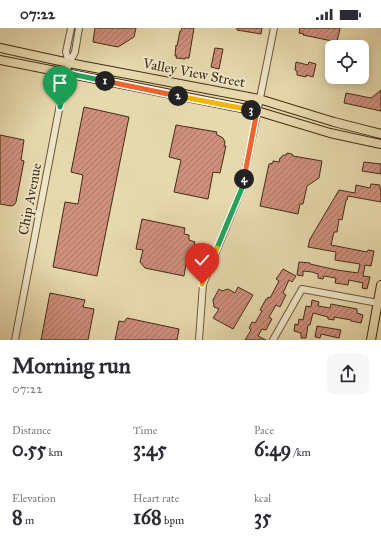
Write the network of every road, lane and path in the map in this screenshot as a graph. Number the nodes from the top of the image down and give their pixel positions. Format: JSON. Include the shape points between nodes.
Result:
{"nodes":[{"id":1,"x":71,"y":28,"type":"edge"},
{"id":2,"x":79,"y":28,"type":"edge"},
{"id":3,"x":274,"y":28,"type":"edge"},
{"id":4,"x":0,"y":48,"type":"edge"},
{"id":5,"x":0,"y":60,"type":"edge"},
{"id":6,"x":69,"y":62,"type":"junction"},
{"id":7,"x":66,"y":73,"type":"junction"},
{"id":8,"x":260,"y":99,"type":"junction"},
{"id":9,"x":257,"y":111,"type":"junction"},
{"id":10,"x":381,"y":134,"type":"edge"},
{"id":11,"x":381,"y":144,"type":"edge"},
{"id":12,"x":381,"y":285,"type":"edge"},
{"id":13,"x":378,"y":303,"type":"junction"},
{"id":14,"x":15,"y":340,"type":"edge"},
{"id":15,"x":199,"y":340,"type":"edge"},
{"id":16,"x":273,"y":340,"type":"edge"},
{"id":17,"x":371,"y":340,"type":"edge"}],
"edges":[{"from":1,"to":6,"type":"street","via":[[66,52]]},
{"from":2,"to":6,"type":"street","via":[[75,52]]},
{"from":3,"to":8,"type":"street"},
{"from":4,"to":6,"type":"main road","name":"Valley View Street"},
{"from":5,"to":7,"type":"main road","name":"Valley View Street"},
{"from":6,"to":7,"type":"street","name":"Chip Avenue"},
{"from":6,"to":8,"type":"main road","name":"Valley View Street"},
{"from":7,"to":9,"type":"main road","name":"Valley View Street"},
{"from":7,"to":14,"type":"street","name":"Chip Avenue"},
{"from":8,"to":9,"type":"street"},
{"from":8,"to":10,"type":"main road","name":"Valley View Street"},
{"from":9,"to":11,"type":"main road","name":"Valley View Street"},
{"from":9,"to":15,"type":"street","via":[[242,188],[202,284]]},
{"from":12,"to":13,"type":"main road"},
{"from":13,"to":16,"type":"street","via":[[302,289]]},
{"from":13,"to":17,"type":"main road"}]}
